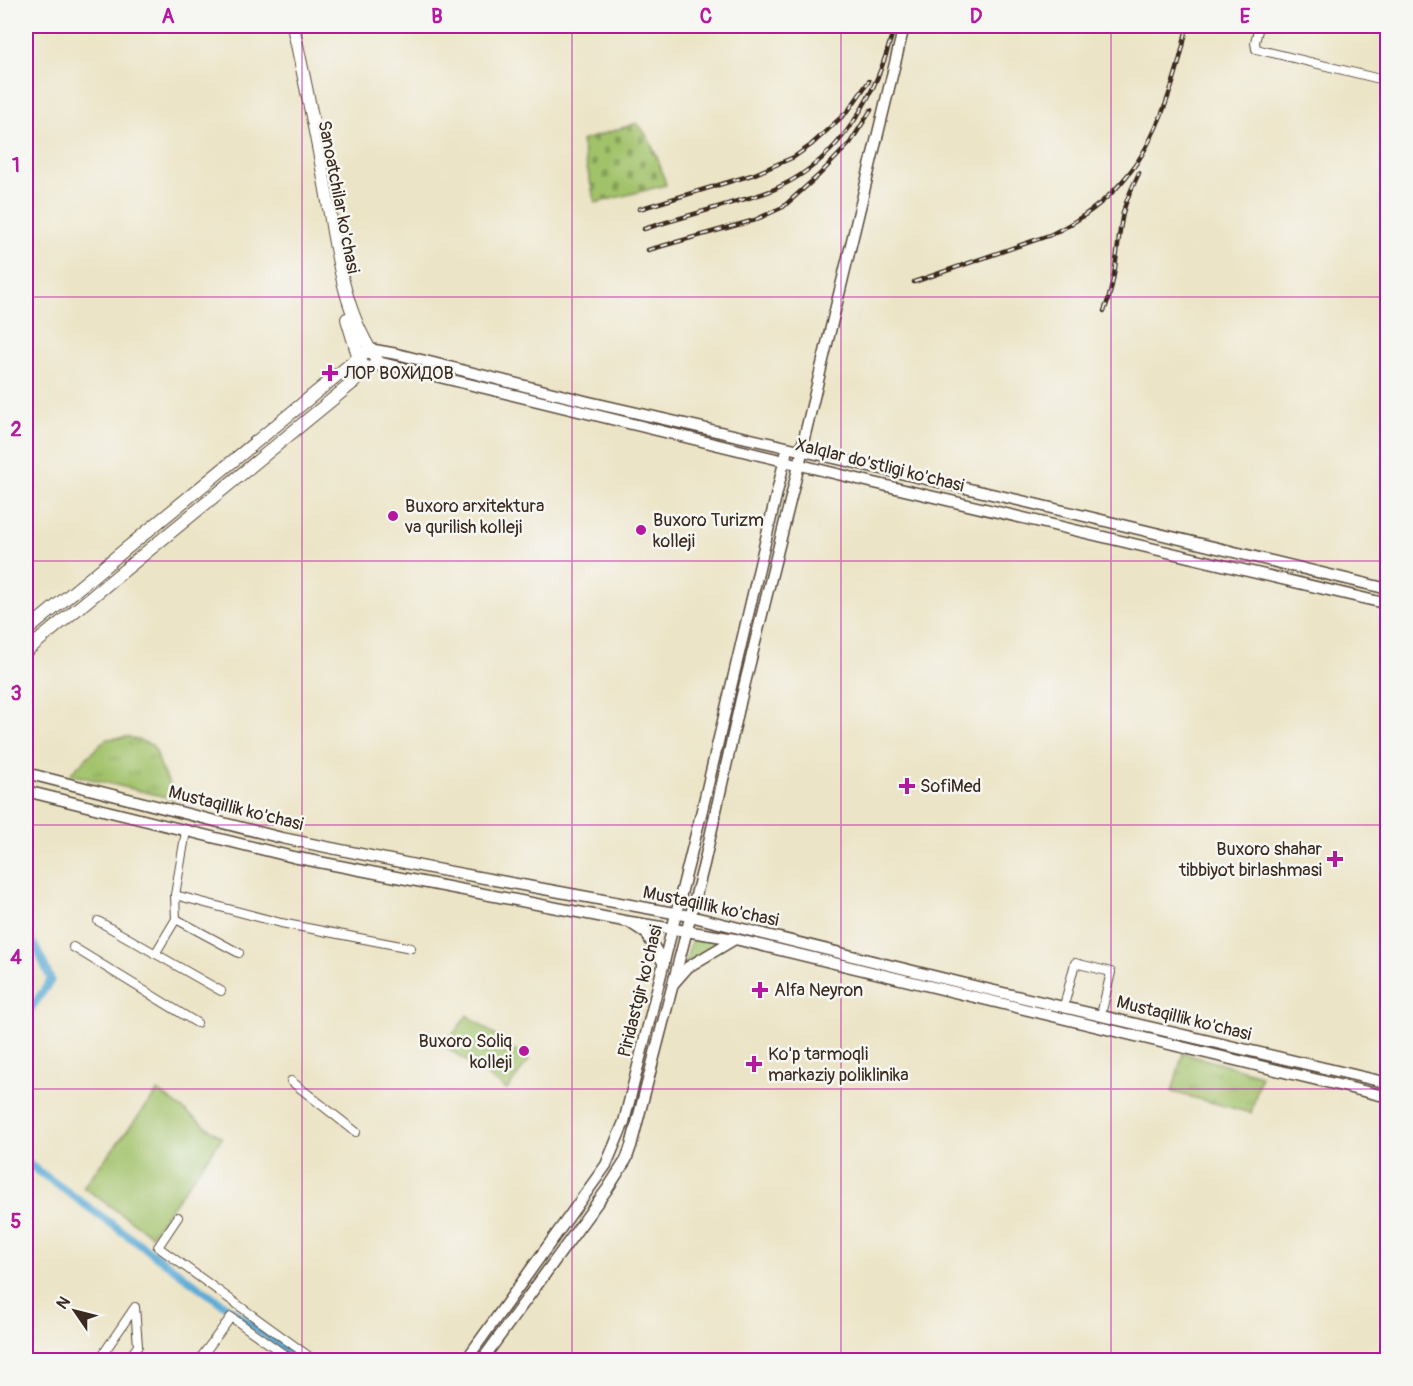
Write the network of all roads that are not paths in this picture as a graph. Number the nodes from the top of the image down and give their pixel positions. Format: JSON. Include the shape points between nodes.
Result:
{"nodes":[{"id":1,"x":286,"y":26,"type":"edge"},
{"id":2,"x":293,"y":26,"type":"edge"},
{"id":3,"x":904,"y":26,"type":"edge"},
{"id":4,"x":1259,"y":26,"type":"edge"},
{"id":5,"x":1388,"y":81,"type":"edge"},
{"id":6,"x":369,"y":350,"type":"junction"},
{"id":7,"x":359,"y":359,"type":"junction"},
{"id":8,"x":378,"y":362,"type":"junction"},
{"id":9,"x":368,"y":370,"type":"junction"},
{"id":10,"x":787,"y":447,"type":"junction"},
{"id":11,"x":802,"y":451,"type":"junction"},
{"id":12,"x":785,"y":461,"type":"junction"},
{"id":13,"x":800,"y":464,"type":"junction"},
{"id":14,"x":80,"y":586,"type":"junction"},
{"id":15,"x":1388,"y":589,"type":"edge"},
{"id":16,"x":88,"y":599,"type":"junction"},
{"id":17,"x":1388,"y":604,"type":"edge"},
{"id":18,"x":26,"y":631,"type":"edge"},
{"id":19,"x":26,"y":651,"type":"edge"},
{"id":20,"x":729,"y":697,"type":"junction"},
{"id":21,"x":741,"y":699,"type":"junction"},
{"id":22,"x":26,"y":773,"type":"edge"},
{"id":23,"x":26,"y":791,"type":"edge"},
{"id":24,"x":200,"y":817,"type":"junction"},
{"id":25,"x":191,"y":832,"type":"junction"},
{"id":26,"x":396,"y":861,"type":"junction"},
{"id":27,"x":393,"y":876,"type":"junction"},
{"id":28,"x":175,"y":895,"type":"junction"},
{"id":29,"x":676,"y":913,"type":"junction"},
{"id":30,"x":690,"y":916,"type":"junction"},
{"id":31,"x":176,"y":919,"type":"junction"},
{"id":32,"x":98,"y":921,"type":"dead end"},
{"id":33,"x":624,"y":921,"type":"junction"},
{"id":34,"x":672,"y":928,"type":"junction"},
{"id":35,"x":686,"y":930,"type":"junction"},
{"id":36,"x":735,"y":939,"type":"junction"},
{"id":37,"x":73,"y":947,"type":"dead end"},
{"id":38,"x":411,"y":948,"type":"dead end"},
{"id":39,"x":239,"y":953,"type":"dead end"},
{"id":40,"x":155,"y":954,"type":"junction"},
{"id":41,"x":824,"y":955,"type":"junction"},
{"id":42,"x":664,"y":964,"type":"junction"},
{"id":43,"x":674,"y":983,"type":"junction"},
{"id":44,"x":221,"y":991,"type":"dead end"},
{"id":45,"x":981,"y":993,"type":"junction"},
{"id":46,"x":1064,"y":1006,"type":"junction"},
{"id":47,"x":1101,"y":1015,"type":"junction"},
{"id":48,"x":196,"y":1023,"type":"dead end"},
{"id":49,"x":1195,"y":1044,"type":"junction"},
{"id":50,"x":291,"y":1081,"type":"dead end"},
{"id":51,"x":1387,"y":1083,"type":"edge"},
{"id":52,"x":1385,"y":1096,"type":"edge"},
{"id":53,"x":356,"y":1132,"type":"dead end"},
{"id":54,"x":590,"y":1188,"type":"junction"},
{"id":55,"x":602,"y":1196,"type":"junction"},
{"id":56,"x":178,"y":1217,"type":"dead end"},
{"id":57,"x":99,"y":1360,"type":"edge"},
{"id":58,"x":128,"y":1360,"type":"edge"},
{"id":59,"x":199,"y":1360,"type":"edge"},
{"id":60,"x":292,"y":1360,"type":"edge"},
{"id":61,"x":314,"y":1360,"type":"edge"},
{"id":62,"x":466,"y":1360,"type":"edge"},
{"id":63,"x":482,"y":1360,"type":"edge"}],
"edges":[{"from":1,"to":7,"type":"main road","name":"Sanoatchilar ko'chasi","via":[[338,283]]},
{"from":2,"to":6,"type":"main road","name":"Sanoatchilar ko'chasi","via":[[344,286],[353,319]]},
{"from":3,"to":11,"type":"main road","name":"Piridastgir ko'chasi"},
{"from":4,"to":5,"type":"street","via":[[1257,49]]},
{"from":6,"to":7,"type":"main road"},
{"from":6,"to":8,"type":"main road","name":"Sanoatchilar ko'chasi"},
{"from":6,"to":10,"type":"main road","name":"Xalqlar do'stligi ko'chasi"},
{"from":7,"to":9,"type":"main road","name":"Sanoatchilar ko'chasi"},
{"from":7,"to":14,"type":"main road"},
{"from":8,"to":9,"type":"main road"},
{"from":8,"to":12,"type":"main road","name":"Xalqlar do'stligi ko'chasi"},
{"from":9,"to":16,"type":"main road"},
{"from":10,"to":11,"type":"main road","name":"Xalqlar do'stligi ko'chasi"},
{"from":10,"to":12,"type":"main road","name":"Piridastgir ko'chasi"},
{"from":11,"to":13,"type":"main road","name":"Piridastgir ko'chasi"},
{"from":11,"to":15,"type":"main road","name":"Xalqlar do'stligi ko'chasi"},
{"from":12,"to":13,"type":"main road","name":"Xalqlar do'stligi ko'chasi"},
{"from":12,"to":20,"type":"main road","name":"Piridastgir ko'chasi"},
{"from":13,"to":17,"type":"main road","name":"Xalqlar do'stligi ko'chasi"},
{"from":13,"to":21,"type":"main road","name":"Piridastgir ko'chasi"},
{"from":14,"to":16,"type":"main road"},
{"from":14,"to":18,"type":"main road"},
{"from":16,"to":19,"type":"main road"},
{"from":20,"to":21,"type":"main road"},
{"from":20,"to":29,"type":"main road","name":"Piridastgir ko'chasi"},
{"from":21,"to":30,"type":"main road","name":"Piridastgir ko'chasi"},
{"from":22,"to":24,"type":"main road","name":"Mustaqillik ko'chasi"},
{"from":23,"to":25,"type":"main road","name":"Mustaqillik ko'chasi"},
{"from":24,"to":25,"type":"main road"},
{"from":24,"to":26,"type":"main road","name":"Mustaqillik ko'chasi"},
{"from":25,"to":27,"type":"main road","name":"Mustaqillik ko'chasi"},
{"from":25,"to":28,"type":"street"},
{"from":26,"to":27,"type":"main road"},
{"from":26,"to":29,"type":"main road","name":"Mustaqillik ko'chasi"},
{"from":27,"to":33,"type":"main road","name":"Mustaqillik ko'chasi"},
{"from":28,"to":31,"type":"street"},
{"from":28,"to":38,"type":"street","via":[[281,923]]},
{"from":29,"to":30,"type":"main road","name":"Mustaqillik ko'chasi"},
{"from":29,"to":34,"type":"main road","name":"Piridastgir ko'chasi"},
{"from":30,"to":35,"type":"main road","name":"Piridastgir ko'chasi"},
{"from":30,"to":41,"type":"main road","name":"Mustaqillik ko'chasi"},
{"from":31,"to":39,"type":"street"},
{"from":31,"to":40,"type":"street"},
{"from":32,"to":40,"type":"street"},
{"from":33,"to":34,"type":"main road","name":"Mustaqillik ko'chasi"},
{"from":33,"to":42,"type":"main road","via":[[646,933]]},
{"from":34,"to":35,"type":"main road","name":"Mustaqillik ko'chasi"},
{"from":34,"to":42,"type":"main road","name":"Piridastgir ko'chasi"},
{"from":35,"to":36,"type":"main road","name":"Mustaqillik ko'chasi"},
{"from":35,"to":43,"type":"main road","name":"Piridastgir ko'chasi"},
{"from":36,"to":41,"type":"main road","name":"Mustaqillik ko'chasi"},
{"from":36,"to":43,"type":"main road","via":[[688,968]]},
{"from":37,"to":48,"type":"street"},
{"from":40,"to":44,"type":"street"},
{"from":41,"to":45,"type":"main road","name":"Mustaqillik ko'chasi"},
{"from":42,"to":54,"type":"main road","name":"Piridastgir ko'chasi","via":[[624,1122],[606,1165]]},
{"from":43,"to":55,"type":"main road","name":"Piridastgir ko'chasi","via":[[632,1146]]},
{"from":45,"to":46,"type":"main road","name":"Mustaqillik ko'chasi"},
{"from":45,"to":49,"type":"main road","name":"Mustaqillik ko'chasi"},
{"from":46,"to":47,"type":"main road","name":"Mustaqillik ko'chasi"},
{"from":46,"to":47,"type":"street","via":[[1075,963],[1084,965],[1111,972]]},
{"from":47,"to":49,"type":"main road","name":"Mustaqillik ko'chasi"},
{"from":49,"to":51,"type":"main road","name":"Mustaqillik ko'chasi"},
{"from":49,"to":52,"type":"main road","name":"Mustaqillik ko'chasi"},
{"from":50,"to":53,"type":"street"},
{"from":51,"to":52,"type":"main road"},
{"from":54,"to":55,"type":"main road"},
{"from":54,"to":62,"type":"main road","name":"Piridastgir ko'chasi"},
{"from":55,"to":63,"type":"main road","name":"Piridastgir ko'chasi"},
{"from":56,"to":61,"type":"street","via":[[158,1246]]},
{"from":57,"to":58,"type":"street","via":[[135,1307],[138,1346]]},
{"from":59,"to":60,"type":"street","via":[[231,1317]]}]}
